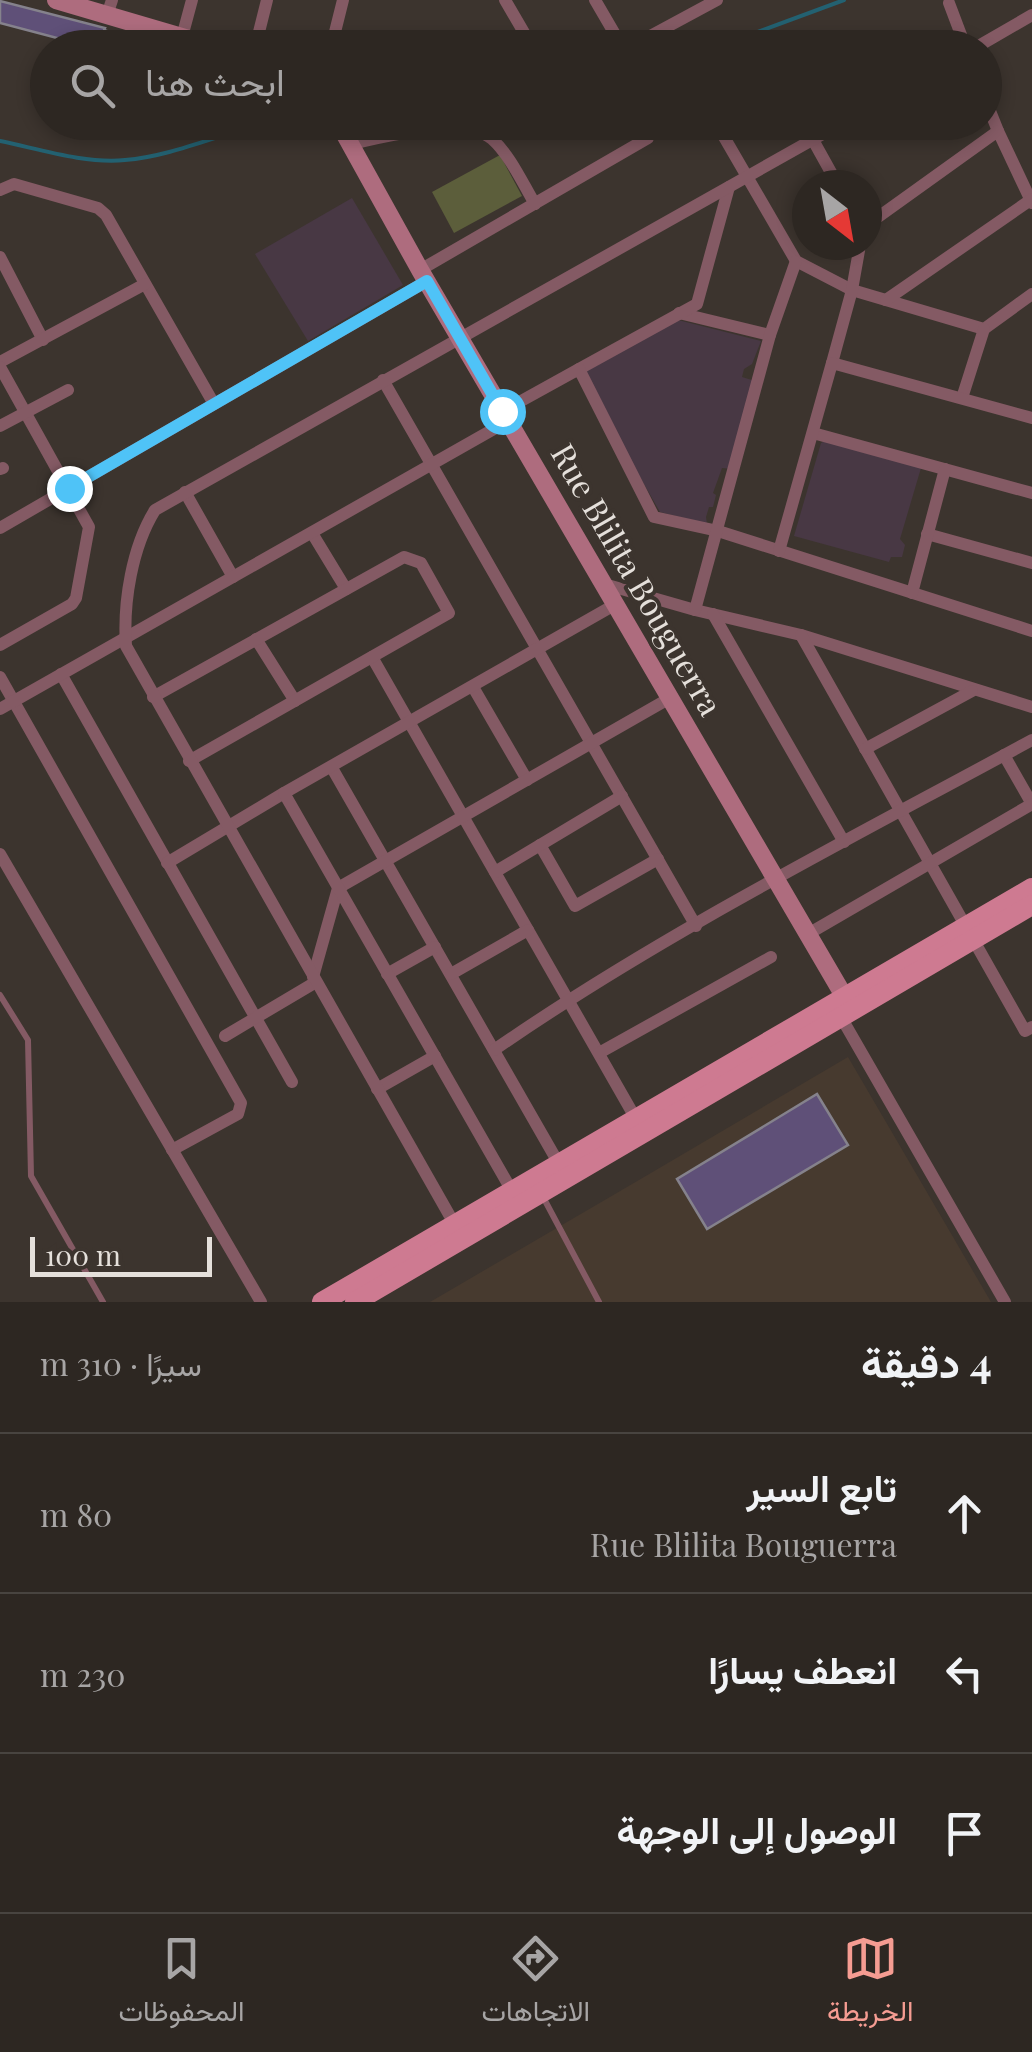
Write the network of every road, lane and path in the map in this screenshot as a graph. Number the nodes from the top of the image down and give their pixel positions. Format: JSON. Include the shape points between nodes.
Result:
{"nodes":[{"id":1,"x":56,"y":0,"type":"edge"},
{"id":2,"x":192,"y":0,"type":"edge"},
{"id":3,"x":267,"y":0,"type":"edge"},
{"id":4,"x":342,"y":0,"type":"edge"},
{"id":5,"x":504,"y":0,"type":"edge"},
{"id":6,"x":595,"y":0,"type":"edge"},
{"id":7,"x":712,"y":1,"type":"edge"},
{"id":8,"x":949,"y":3,"type":"dead end"},
{"id":9,"x":110,"y":8,"type":"edge"},
{"id":10,"x":1032,"y":15,"type":"edge"},
{"id":11,"x":165,"y":30,"type":"edge"},
{"id":12,"x":184,"y":30,"type":"edge"},
{"id":13,"x":260,"y":30,"type":"edge"},
{"id":14,"x":335,"y":30,"type":"edge"},
{"id":15,"x":522,"y":30,"type":"edge"},
{"id":16,"x":614,"y":30,"type":"edge"},
{"id":17,"x":658,"y":30,"type":"edge"},
{"id":18,"x":959,"y":30,"type":"edge"},
{"id":19,"x":1002,"y":33,"type":"edge"},
{"id":20,"x":1002,"y":138,"type":"edge"},
{"id":21,"x":346,"y":140,"type":"edge"},
{"id":22,"x":492,"y":140,"type":"edge"},
{"id":23,"x":645,"y":140,"type":"edge"},
{"id":24,"x":726,"y":140,"type":"edge"},
{"id":25,"x":813,"y":140,"type":"joint"},
{"id":26,"x":984,"y":140,"type":"edge"},
{"id":27,"x":830,"y":170,"type":"edge"},
{"id":28,"x":747,"y":178,"type":"junction"},
{"id":29,"x":729,"y":188,"type":"junction"},
{"id":30,"x":0,"y":190,"type":"edge"},
{"id":31,"x":1032,"y":201,"type":"edge"},
{"id":32,"x":536,"y":204,"type":"junction"},
{"id":33,"x":882,"y":214,"type":"edge"},
{"id":34,"x":0,"y":257,"type":"edge"},
{"id":35,"x":857,"y":260,"type":"edge"},
{"id":36,"x":796,"y":261,"type":"junction"},
{"id":37,"x":423,"y":276,"type":"junction"},
{"id":38,"x":145,"y":284,"type":"junction"},
{"id":39,"x":852,"y":290,"type":"junction"},
{"id":40,"x":1032,"y":294,"type":"edge"},
{"id":41,"x":886,"y":300,"type":"junction"},
{"id":42,"x":696,"y":310,"type":"junction"},
{"id":43,"x":984,"y":329,"type":"junction"},
{"id":44,"x":770,"y":335,"type":"junction"},
{"id":45,"x":459,"y":337,"type":"junction"},
{"id":46,"x":42,"y":340,"type":"junction"},
{"id":47,"x":832,"y":362,"type":"junction"},
{"id":48,"x":0,"y":365,"type":"edge"},
{"id":49,"x":580,"y":369,"type":"junction"},
{"id":50,"x":383,"y":380,"type":"junction"},
{"id":51,"x":68,"y":390,"type":"dead end"},
{"id":52,"x":962,"y":398,"type":"junction"},
{"id":53,"x":214,"y":404,"type":"junction"},
{"id":54,"x":26,"y":412,"type":"junction"},
{"id":55,"x":506,"y":416,"type":"junction"},
{"id":56,"x":1032,"y":418,"type":"edge"},
{"id":57,"x":0,"y":426,"type":"edge"},
{"id":58,"x":812,"y":433,"type":"junction"},
{"id":59,"x":433,"y":466,"type":"junction"},
{"id":60,"x":945,"y":470,"type":"junction"},
{"id":61,"x":69,"y":488,"type":"junction"},
{"id":62,"x":185,"y":492,"type":"junction"},
{"id":63,"x":1032,"y":493,"type":"edge"},
{"id":64,"x":0,"y":528,"type":"edge"},
{"id":65,"x":718,"y":531,"type":"junction"},
{"id":66,"x":312,"y":533,"type":"junction"},
{"id":67,"x":928,"y":534,"type":"junction"},
{"id":68,"x":779,"y":551,"type":"junction"},
{"id":69,"x":1032,"y":563,"type":"edge"},
{"id":70,"x":233,"y":577,"type":"junction"},
{"id":71,"x":604,"y":584,"type":"junction"},
{"id":72,"x":346,"y":589,"type":"junction"},
{"id":73,"x":912,"y":593,"type":"junction"},
{"id":74,"x":616,"y":604,"type":"junction"},
{"id":75,"x":696,"y":610,"type":"junction"},
{"id":76,"x":713,"y":614,"type":"junction"},
{"id":77,"x":1032,"y":631,"type":"edge"},
{"id":78,"x":800,"y":635,"type":"junction"},
{"id":79,"x":125,"y":637,"type":"junction"},
{"id":80,"x":256,"y":639,"type":"junction"},
{"id":81,"x":0,"y":645,"type":"edge"},
{"id":82,"x":538,"y":650,"type":"junction"},
{"id":83,"x":372,"y":657,"type":"junction"},
{"id":84,"x":60,"y":674,"type":"junction"},
{"id":85,"x":0,"y":677,"type":"edge"},
{"id":86,"x":473,"y":687,"type":"junction"},
{"id":87,"x":972,"y":690,"type":"junction"},
{"id":88,"x":153,"y":697,"type":"junction"},
{"id":89,"x":670,"y":698,"type":"junction"},
{"id":90,"x":295,"y":701,"type":"junction"},
{"id":91,"x":13,"y":702,"type":"junction"},
{"id":92,"x":1032,"y":707,"type":"edge"},
{"id":93,"x":0,"y":709,"type":"edge"},
{"id":94,"x":410,"y":723,"type":"junction"},
{"id":95,"x":1032,"y":740,"type":"edge"},
{"id":96,"x":592,"y":743,"type":"junction"},
{"id":97,"x":864,"y":748,"type":"junction"},
{"id":98,"x":1004,"y":754,"type":"junction"},
{"id":99,"x":190,"y":761,"type":"junction"},
{"id":100,"x":332,"y":768,"type":"junction"},
{"id":101,"x":527,"y":780,"type":"junction"},
{"id":102,"x":284,"y":792,"type":"junction"},
{"id":103,"x":622,"y":796,"type":"junction"},
{"id":104,"x":1032,"y":804,"type":"edge"},
{"id":105,"x":899,"y":809,"type":"junction"},
{"id":106,"x":463,"y":816,"type":"junction"},
{"id":107,"x":226,"y":825,"type":"junction"},
{"id":108,"x":844,"y":842,"type":"junction"},
{"id":109,"x":540,"y":845,"type":"junction"},
{"id":110,"x":0,"y":854,"type":"edge"},
{"id":111,"x":658,"y":859,"type":"junction"},
{"id":112,"x":386,"y":861,"type":"junction"},
{"id":113,"x":929,"y":862,"type":"junction"},
{"id":114,"x":168,"y":863,"type":"junction"},
{"id":115,"x":495,"y":872,"type":"junction"},
{"id":116,"x":777,"y":880,"type":"junction"},
{"id":117,"x":338,"y":888,"type":"junction"},
{"id":118,"x":1032,"y":888,"type":"edge"},
{"id":119,"x":1032,"y":905,"type":"edge"},
{"id":120,"x":696,"y":926,"type":"junction"},
{"id":121,"x":528,"y":930,"type":"junction"},
{"id":122,"x":969,"y":933,"type":"junction"},
{"id":123,"x":808,"y":934,"type":"junction"},
{"id":124,"x":435,"y":947,"type":"junction"},
{"id":125,"x":771,"y":957,"type":"dead end"},
{"id":126,"x":387,"y":974,"type":"junction"},
{"id":127,"x":451,"y":974,"type":"junction"},
{"id":128,"x":315,"y":980,"type":"junction"},
{"id":129,"x":0,"y":995,"type":"edge"},
{"id":130,"x":568,"y":999,"type":"junction"},
{"id":131,"x":843,"y":1007,"type":"junction"},
{"id":132,"x":256,"y":1019,"type":"junction"},
{"id":133,"x":1032,"y":1026,"type":"edge"},
{"id":134,"x":225,"y":1036,"type":"dead end"},
{"id":135,"x":494,"y":1050,"type":"junction"},
{"id":136,"x":599,"y":1053,"type":"junction"},
{"id":137,"x":434,"y":1056,"type":"junction"},
{"id":138,"x":292,"y":1082,"type":"dead end"},
{"id":139,"x":377,"y":1089,"type":"junction"},
{"id":140,"x":636,"y":1118,"type":"junction"},
{"id":141,"x":172,"y":1150,"type":"junction"},
{"id":142,"x":559,"y":1164,"type":"junction"},
{"id":143,"x":512,"y":1192,"type":"junction"},
{"id":144,"x":542,"y":1194,"type":"junction"},
{"id":145,"x":455,"y":1225,"type":"junction"},
{"id":146,"x":103,"y":1302,"type":"edge"},
{"id":147,"x":261,"y":1302,"type":"edge"},
{"id":148,"x":322,"y":1302,"type":"edge"},
{"id":149,"x":355,"y":1302,"type":"edge"},
{"id":150,"x":599,"y":1302,"type":"edge"},
{"id":151,"x":1005,"y":1302,"type":"edge"}],
"edges":[{"from":1,"to":9,"type":"street"},
{"from":2,"to":12,"type":"street"},
{"from":3,"to":13,"type":"street"},
{"from":4,"to":14,"type":"street"},
{"from":5,"to":15,"type":"street"},
{"from":6,"to":16,"type":"street"},
{"from":7,"to":17,"type":"street"},
{"from":8,"to":18,"type":"street"},
{"from":9,"to":11,"type":"street"},
{"from":10,"to":19,"type":"street"},
{"from":20,"to":31,"type":"street"},
{"from":21,"to":37,"type":"street","name":"Rue Blilita Bouguerra"},
{"from":22,"to":32,"type":"street"},
{"from":23,"to":32,"type":"street"},
{"from":24,"to":28,"type":"street"},
{"from":25,"to":27,"type":"street"},
{"from":25,"to":28,"type":"street"},
{"from":26,"to":33,"type":"street"},
{"from":28,"to":29,"type":"street"},
{"from":28,"to":36,"type":"street"},
{"from":29,"to":42,"type":"street"},
{"from":29,"to":45,"type":"street"},
{"from":30,"to":38,"type":"street","via":[[14,184],[98,208]]},
{"from":31,"to":41,"type":"street"},
{"from":32,"to":37,"type":"street"},
{"from":34,"to":46,"type":"street"},
{"from":35,"to":39,"type":"street"},
{"from":36,"to":39,"type":"street"},
{"from":36,"to":44,"type":"street"},
{"from":37,"to":45,"type":"street","name":"Rue Blilita Bouguerra"},
{"from":37,"to":53,"type":"street"},
{"from":38,"to":46,"type":"street"},
{"from":38,"to":53,"type":"street"},
{"from":39,"to":41,"type":"street"},
{"from":39,"to":47,"type":"street"},
{"from":40,"to":43,"type":"street"},
{"from":41,"to":43,"type":"street"},
{"from":42,"to":44,"type":"street"},
{"from":42,"to":49,"type":"street"},
{"from":43,"to":52,"type":"street"},
{"from":44,"to":65,"type":"street"},
{"from":45,"to":50,"type":"street"},
{"from":45,"to":55,"type":"street","name":"Rue Blilita Bouguerra"},
{"from":46,"to":48,"type":"street"},
{"from":47,"to":52,"type":"street"},
{"from":47,"to":58,"type":"street"},
{"from":48,"to":54,"type":"street"},
{"from":49,"to":55,"type":"street"},
{"from":49,"to":65,"type":"street","via":[[654,516]]},
{"from":50,"to":59,"type":"street"},
{"from":50,"to":62,"type":"street"},
{"from":51,"to":54,"type":"street"},
{"from":52,"to":56,"type":"street"},
{"from":53,"to":61,"type":"street"},
{"from":54,"to":57,"type":"street"},
{"from":54,"to":61,"type":"street"},
{"from":55,"to":59,"type":"street"},
{"from":55,"to":71,"type":"street","name":"Rue Blilita Bouguerra"},
{"from":58,"to":60,"type":"street"},
{"from":58,"to":68,"type":"street"},
{"from":59,"to":66,"type":"street"},
{"from":59,"to":82,"type":"street"},
{"from":60,"to":63,"type":"street"},
{"from":60,"to":67,"type":"street"},
{"from":61,"to":64,"type":"street"},
{"from":61,"to":81,"type":"street","via":[[90,533],[76,598]]},
{"from":62,"to":70,"type":"street"},
{"from":62,"to":79,"type":"street","via":[[155,510],[142,531]]},
{"from":65,"to":68,"type":"street"},
{"from":65,"to":75,"type":"street"},
{"from":66,"to":70,"type":"street"},
{"from":66,"to":72,"type":"street"},
{"from":67,"to":69,"type":"street"},
{"from":67,"to":73,"type":"street"},
{"from":68,"to":73,"type":"street"},
{"from":70,"to":79,"type":"street"},
{"from":71,"to":74,"type":"street","name":"Rue Blilita Bouguerra"},
{"from":71,"to":75,"type":"street"},
{"from":72,"to":80,"type":"street"},
{"from":72,"to":83,"type":"street","via":[[404,557],[421,563],[449,612]]},
{"from":73,"to":77,"type":"street"},
{"from":74,"to":82,"type":"street"},
{"from":74,"to":89,"type":"street","name":"Rue Blilita Bouguerra"},
{"from":75,"to":76,"type":"street"},
{"from":76,"to":78,"type":"street"},
{"from":76,"to":108,"type":"street"},
{"from":78,"to":87,"type":"street"},
{"from":78,"to":97,"type":"street"},
{"from":79,"to":84,"type":"street"},
{"from":79,"to":88,"type":"street"},
{"from":80,"to":88,"type":"street"},
{"from":80,"to":90,"type":"street"},
{"from":82,"to":86,"type":"street"},
{"from":82,"to":96,"type":"street"},
{"from":83,"to":90,"type":"street"},
{"from":83,"to":94,"type":"street"},
{"from":84,"to":91,"type":"street"},
{"from":84,"to":114,"type":"street"},
{"from":85,"to":91,"type":"street"},
{"from":86,"to":94,"type":"street"},
{"from":86,"to":101,"type":"street"},
{"from":87,"to":92,"type":"street"},
{"from":87,"to":97,"type":"street"},
{"from":88,"to":99,"type":"street"},
{"from":89,"to":96,"type":"street"},
{"from":89,"to":116,"type":"street","name":"Rue Blilita Bouguerra"},
{"from":90,"to":99,"type":"street"},
{"from":91,"to":93,"type":"street"},
{"from":91,"to":141,"type":"street","via":[[241,1103],[238,1114]]},
{"from":94,"to":100,"type":"street"},
{"from":94,"to":106,"type":"street"},
{"from":95,"to":98,"type":"street"},
{"from":96,"to":101,"type":"street"},
{"from":96,"to":103,"type":"street"},
{"from":97,"to":105,"type":"street"},
{"from":98,"to":104,"type":"street"},
{"from":98,"to":105,"type":"street"},
{"from":99,"to":107,"type":"street"},
{"from":100,"to":102,"type":"street"},
{"from":100,"to":112,"type":"street"},
{"from":101,"to":106,"type":"street"},
{"from":102,"to":107,"type":"street"},
{"from":102,"to":117,"type":"street"},
{"from":103,"to":109,"type":"street"},
{"from":103,"to":111,"type":"street"},
{"from":104,"to":113,"type":"street"},
{"from":105,"to":108,"type":"street"},
{"from":105,"to":113,"type":"street"},
{"from":106,"to":112,"type":"street"},
{"from":106,"to":115,"type":"street"},
{"from":107,"to":114,"type":"street"},
{"from":107,"to":128,"type":"street"},
{"from":108,"to":116,"type":"street"},
{"from":109,"to":111,"type":"street","via":[[575,906]]},
{"from":109,"to":115,"type":"street"},
{"from":110,"to":141,"type":"street"},
{"from":111,"to":120,"type":"street"},
{"from":112,"to":117,"type":"street"},
{"from":112,"to":124,"type":"street"},
{"from":113,"to":122,"type":"street"},
{"from":113,"to":123,"type":"street"},
{"from":114,"to":132,"type":"street"},
{"from":115,"to":121,"type":"street"},
{"from":116,"to":120,"type":"street"},
{"from":116,"to":123,"type":"street","name":"Rue Blilita Bouguerra"},
{"from":117,"to":126,"type":"street"},
{"from":117,"to":128,"type":"street"},
{"from":118,"to":122,"type":"main road"},
{"from":119,"to":122,"type":"main road"},
{"from":120,"to":130,"type":"street"},
{"from":121,"to":127,"type":"street"},
{"from":121,"to":130,"type":"street"},
{"from":122,"to":131,"type":"main road"},
{"from":122,"to":133,"type":"street","via":[[1024,1031]]},
{"from":123,"to":131,"type":"street","name":"Rue Blilita Bouguerra"},
{"from":124,"to":126,"type":"street"},
{"from":124,"to":127,"type":"street"},
{"from":125,"to":136,"type":"street"},
{"from":126,"to":137,"type":"street"},
{"from":127,"to":135,"type":"street"},
{"from":128,"to":132,"type":"street"},
{"from":128,"to":139,"type":"street"},
{"from":129,"to":146,"type":"lane","via":[[28,1040],[31,1176]]},
{"from":130,"to":135,"type":"street"},
{"from":130,"to":136,"type":"street"},
{"from":131,"to":140,"type":"main road"},
{"from":131,"to":144,"type":"main road"},
{"from":131,"to":151,"type":"street"},
{"from":132,"to":134,"type":"street"},
{"from":132,"to":138,"type":"street"},
{"from":135,"to":142,"type":"street"},
{"from":136,"to":140,"type":"street"},
{"from":137,"to":139,"type":"street"},
{"from":137,"to":143,"type":"street"},
{"from":139,"to":145,"type":"street"},
{"from":140,"to":142,"type":"main road"},
{"from":141,"to":147,"type":"street"},
{"from":142,"to":143,"type":"main road"},
{"from":143,"to":145,"type":"main road"},
{"from":144,"to":149,"type":"main road"},
{"from":144,"to":150,"type":"lane"},
{"from":145,"to":148,"type":"main road"}]}
